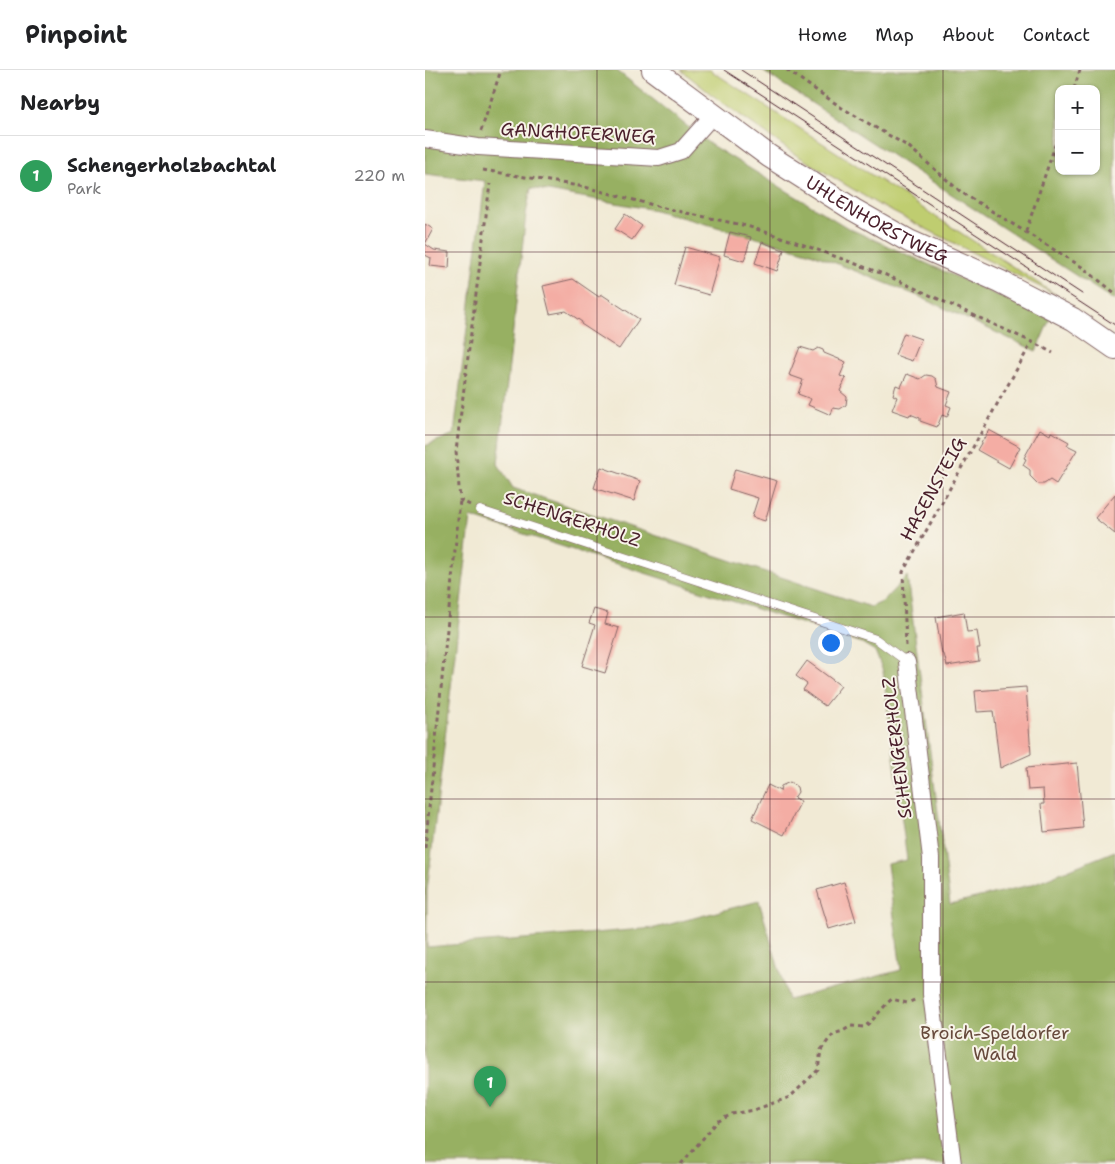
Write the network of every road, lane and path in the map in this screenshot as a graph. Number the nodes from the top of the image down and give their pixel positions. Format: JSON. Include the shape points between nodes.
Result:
{"nodes":[{"id":1,"x":501,"y":70,"type":"edge"},
{"id":2,"x":653,"y":70,"type":"edge"},
{"id":3,"x":787,"y":70,"type":"edge"},
{"id":4,"x":1080,"y":70,"type":"edge"},
{"id":5,"x":1075,"y":85,"type":"edge"},
{"id":6,"x":713,"y":116,"type":"junction"},
{"id":7,"x":425,"y":139,"type":"edge"},
{"id":8,"x":1055,"y":146,"type":"edge"},
{"id":9,"x":478,"y":147,"type":"junction"},
{"id":10,"x":483,"y":170,"type":"dead end"},
{"id":11,"x":490,"y":184,"type":"dead end"},
{"id":12,"x":1026,"y":231,"type":"junction"},
{"id":13,"x":1115,"y":293,"type":"edge"},
{"id":14,"x":1032,"y":342,"type":"junction"},
{"id":15,"x":1115,"y":348,"type":"edge"},
{"id":16,"x":1053,"y":353,"type":"dead end"},
{"id":17,"x":460,"y":500,"type":"junction"},
{"id":18,"x":480,"y":510,"type":"joint"},
{"id":19,"x":907,"y":662,"type":"junction"},
{"id":20,"x":425,"y":848,"type":"edge"},
{"id":21,"x":931,"y":994,"type":"junction"},
{"id":22,"x":681,"y":1164,"type":"edge"},
{"id":23,"x":953,"y":1164,"type":"edge"}],
"edges":[{"from":1,"to":9,"type":"path"},
{"from":2,"to":6,"type":"main road","name":"UHLENHORSTWEG"},
{"from":3,"to":12,"type":"path","via":[[842,108],[909,147],[961,192]]},
{"from":4,"to":5,"type":"path"},
{"from":6,"to":9,"type":"street","name":"GANGHOFERWEG","via":[[681,151],[659,158]]},
{"from":6,"to":15,"type":"main road","name":"UHLENHORSTWEG","via":[[854,210],[909,241],[999,281],[1073,319]]},
{"from":7,"to":9,"type":"street","name":"GANGHOFERWEG"},
{"from":8,"to":12,"type":"path"},
{"from":10,"to":14,"type":"path","via":[[585,187],[747,226],[886,275]]},
{"from":11,"to":17,"type":"path","via":[[456,452]]},
{"from":12,"to":13,"type":"path"},
{"from":14,"to":16,"type":"path"},
{"from":14,"to":19,"type":"path","name":"HASENSTEIG","via":[[903,572]]},
{"from":17,"to":18,"type":"path"},
{"from":17,"to":20,"type":"path"},
{"from":18,"to":19,"type":"lane","name":"SCHENGERHOLZ","via":[[876,639]]},
{"from":19,"to":21,"type":"street","name":"SCHENGERHOLZ","via":[[931,858]]},
{"from":21,"to":22,"type":"path","via":[[907,1003],[892,999],[864,1027],[851,1026],[833,1034],[821,1050],[818,1070],[790,1097],[755,1110],[732,1114],[717,1122]]},
{"from":21,"to":23,"type":"street","name":"SCHENGERHOLZ"}]}
